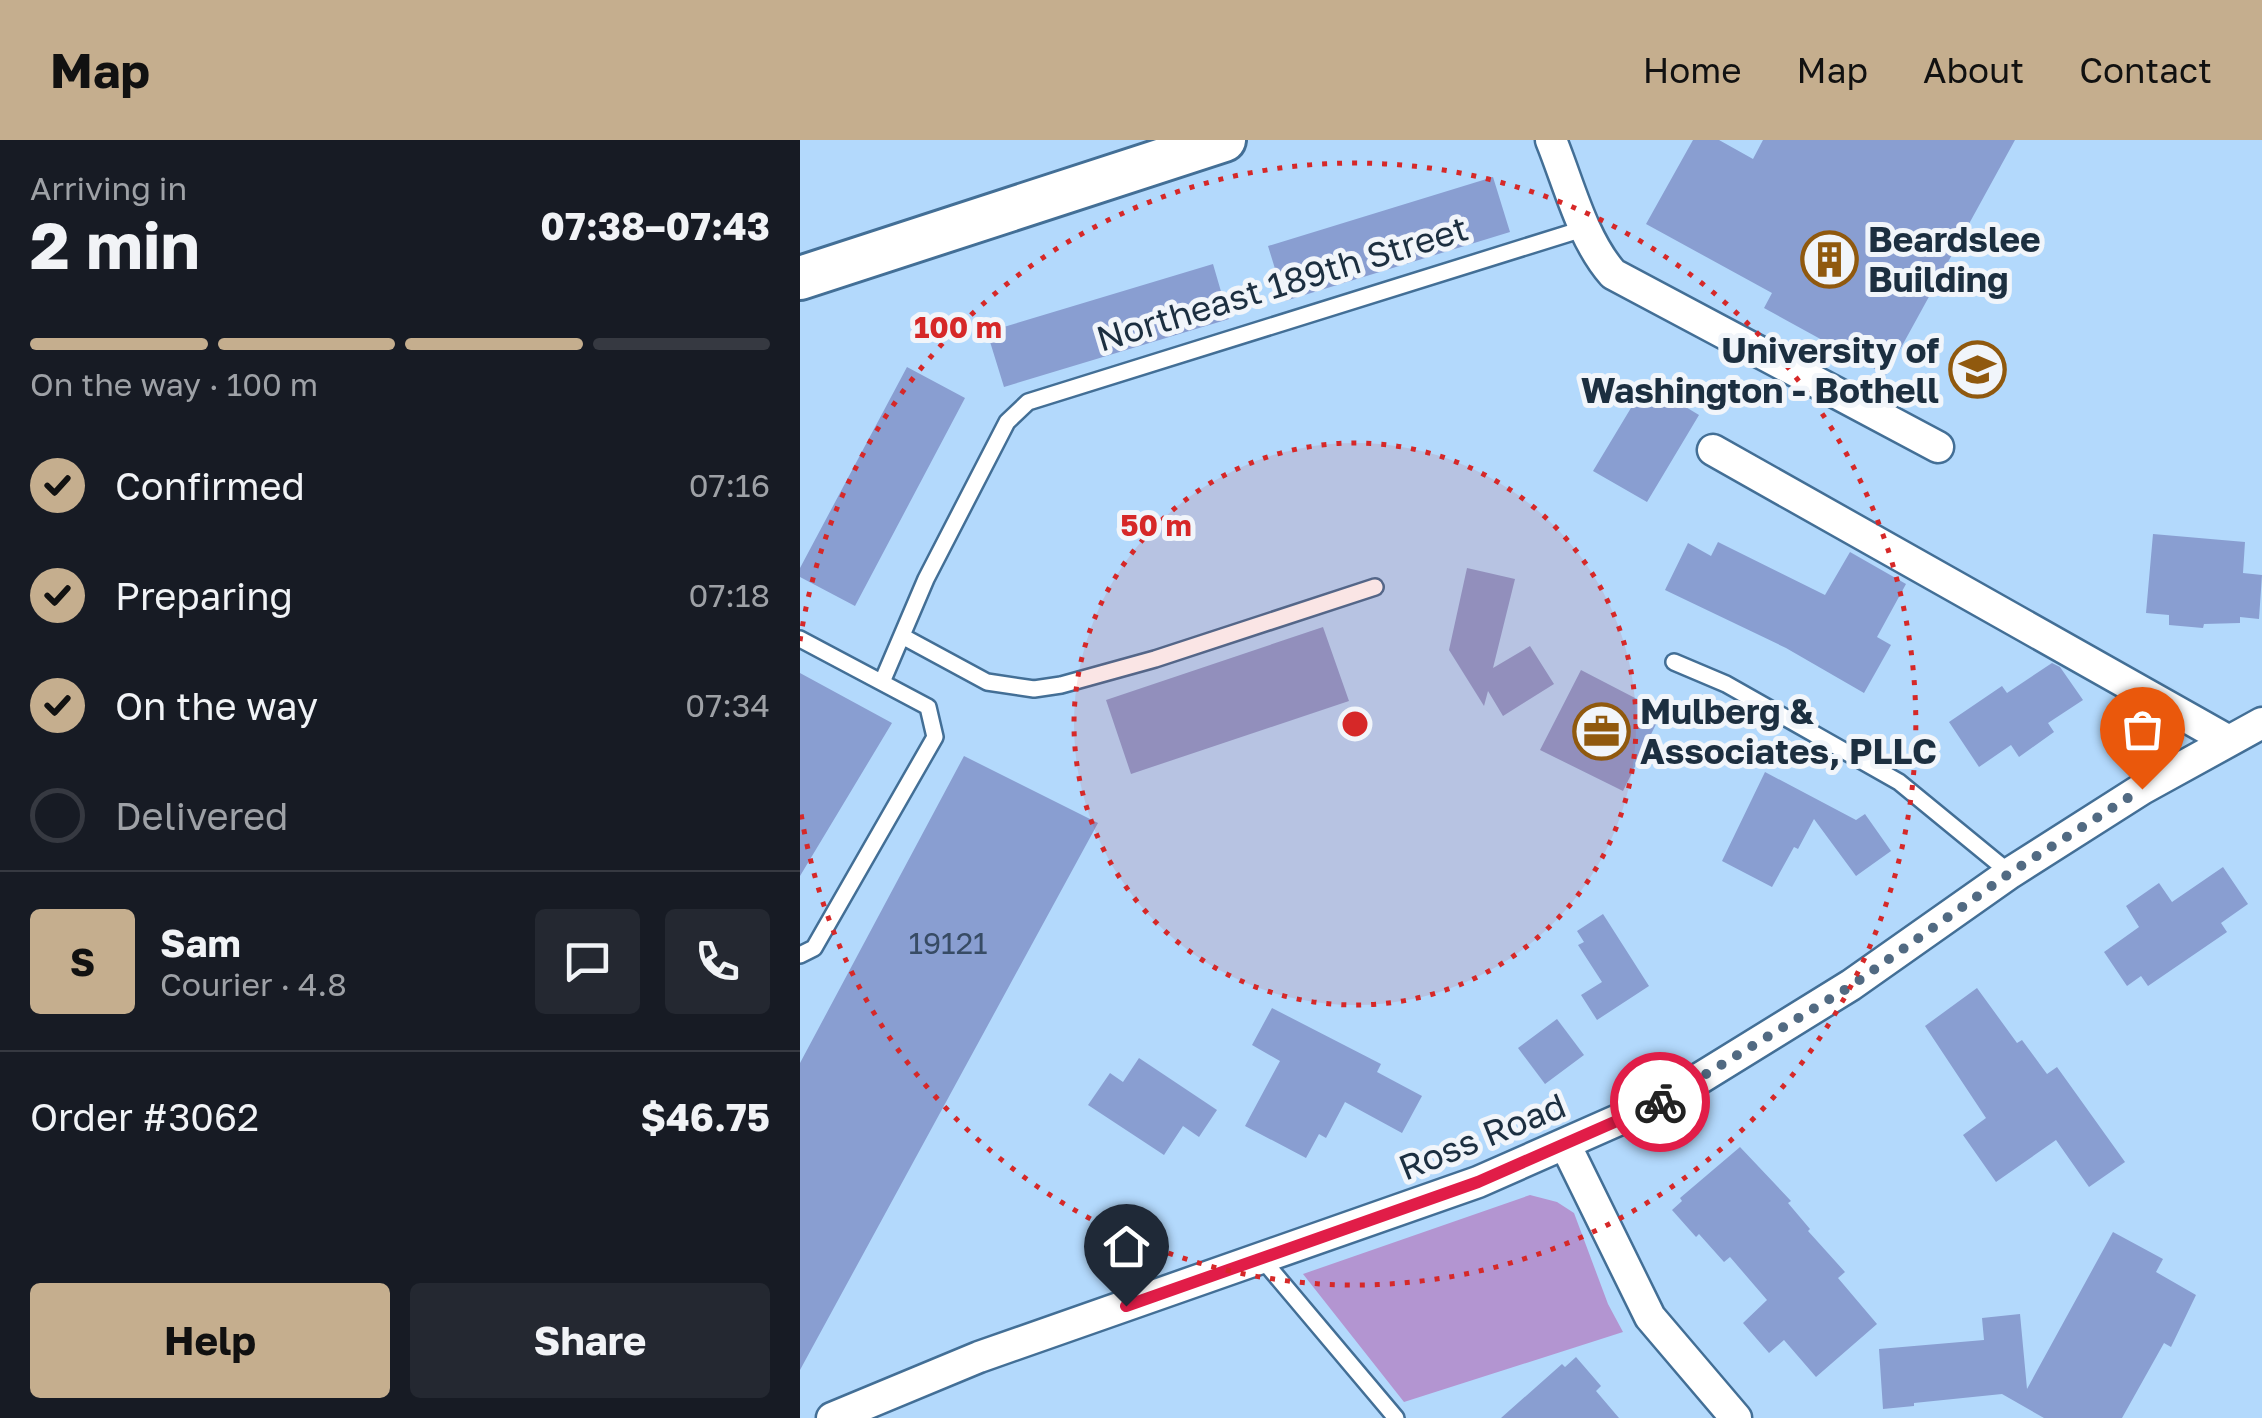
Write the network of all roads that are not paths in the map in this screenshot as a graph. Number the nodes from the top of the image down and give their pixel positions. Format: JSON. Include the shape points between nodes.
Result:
{"nodes":[{"id":1,"x":1224,"y":140,"type":"edge"},
{"id":2,"x":1551,"y":140,"type":"edge"},
{"id":3,"x":1586,"y":228,"type":"junction"},
{"id":4,"x":800,"y":278,"type":"edge"},
{"id":5,"x":1938,"y":447,"type":"dead end"},
{"id":6,"x":1714,"y":450,"type":"dead end"},
{"id":7,"x":1375,"y":587,"type":"dead end"},
{"id":8,"x":902,"y":636,"type":"junction"},
{"id":9,"x":800,"y":639,"type":"edge"},
{"id":10,"x":1674,"y":662,"type":"dead end"},
{"id":11,"x":882,"y":682,"type":"junction"},
{"id":12,"x":2262,"y":723,"type":"edge"},
{"id":13,"x":2229,"y":741,"type":"junction"},
{"id":14,"x":2010,"y":873,"type":"junction"},
{"id":15,"x":800,"y":956,"type":"edge"},
{"id":16,"x":1565,"y":1144,"type":"junction"},
{"id":17,"x":1262,"y":1259,"type":"junction"},
{"id":18,"x":832,"y":1418,"type":"edge"},
{"id":19,"x":1396,"y":1418,"type":"edge"},
{"id":20,"x":1736,"y":1418,"type":"edge"}],
"edges":[{"from":1,"to":4,"type":"main road"},
{"from":2,"to":3,"type":"street"},
{"from":3,"to":5,"type":"street","via":[[1613,274]]},
{"from":3,"to":8,"type":"lane","name":"Northeast 189th Street","via":[[1028,402],[1007,422]]},
{"from":6,"to":13,"type":"street"},
{"from":7,"to":8,"type":"lane","via":[[1061,686],[987,682]]},
{"from":8,"to":11,"type":"lane"},
{"from":9,"to":11,"type":"lane"},
{"from":10,"to":14,"type":"lane","via":[[1726,684],[1898,782]]},
{"from":11,"to":15,"type":"lane","via":[[928,707],[935,737],[814,948]]},
{"from":12,"to":13,"type":"street","name":"Ross Road"},
{"from":13,"to":14,"type":"street","name":"Ross Road"},
{"from":14,"to":16,"type":"street","name":"Ross Road","via":[[1851,986],[1683,1089]]},
{"from":16,"to":17,"type":"street","name":"Ross Road"},
{"from":16,"to":20,"type":"street","via":[[1650,1318]]},
{"from":17,"to":18,"type":"street","name":"Ross Road","via":[[980,1356]]},
{"from":17,"to":19,"type":"lane"}]}
